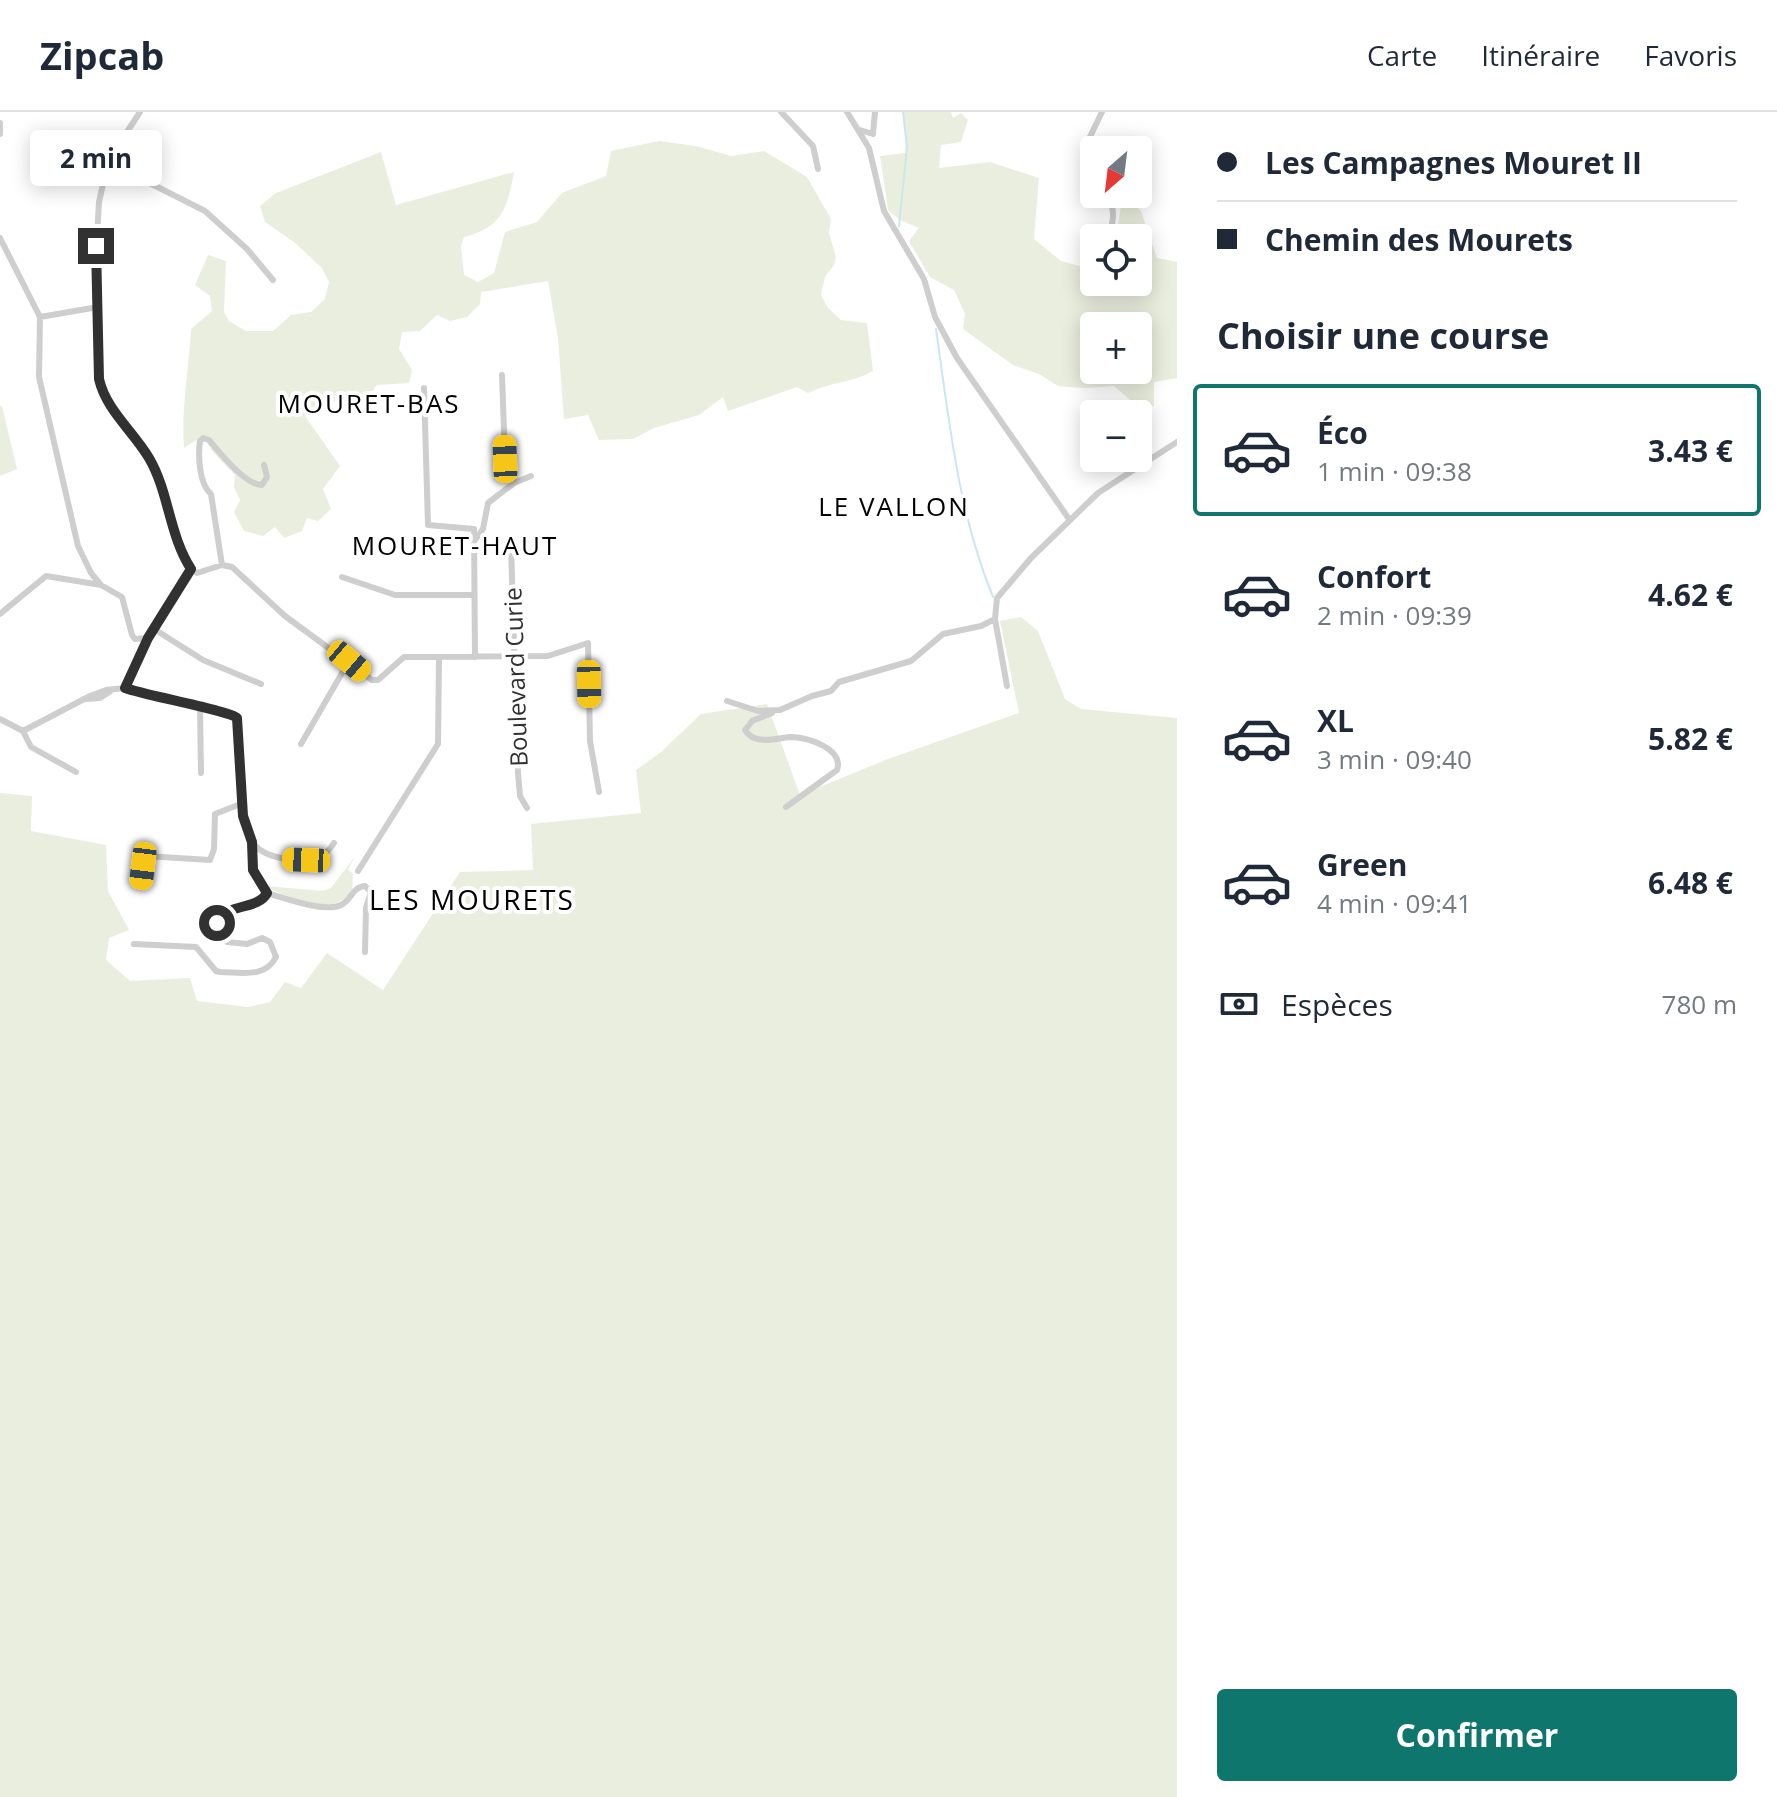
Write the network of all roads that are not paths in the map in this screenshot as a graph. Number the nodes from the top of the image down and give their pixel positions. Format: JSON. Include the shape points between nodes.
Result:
{"nodes":[{"id":1,"x":140,"y":112,"type":"edge"},
{"id":2,"x":781,"y":112,"type":"edge"},
{"id":3,"x":847,"y":112,"type":"edge"},
{"id":4,"x":875,"y":112,"type":"edge"},
{"id":5,"x":1102,"y":112,"type":"edge"},
{"id":6,"x":0,"y":123,"type":"edge"},
{"id":7,"x":857,"y":129,"type":"junction"},
{"id":8,"x":0,"y":134,"type":"edge"},
{"id":9,"x":1090,"y":136,"type":"edge"},
{"id":10,"x":110,"y":163,"type":"junction"},
{"id":11,"x":818,"y":169,"type":"dead end"},
{"id":12,"x":0,"y":238,"type":"edge"},
{"id":13,"x":273,"y":280,"type":"dead end"},
{"id":14,"x":98,"y":307,"type":"junction"},
{"id":15,"x":40,"y":317,"type":"junction"},
{"id":16,"x":502,"y":375,"type":"dead end"},
{"id":17,"x":424,"y":388,"type":"dead end"},
{"id":18,"x":1177,"y":442,"type":"edge"},
{"id":19,"x":264,"y":465,"type":"dead end"},
{"id":20,"x":531,"y":476,"type":"dead end"},
{"id":21,"x":514,"y":483,"type":"junction"},
{"id":22,"x":1069,"y":519,"type":"junction"},
{"id":23,"x":475,"y":540,"type":"junction"},
{"id":24,"x":511,"y":545,"type":"dead end"},
{"id":25,"x":222,"y":565,"type":"junction"},
{"id":26,"x":191,"y":569,"type":"junction"},
{"id":27,"x":342,"y":577,"type":"dead end"},
{"id":28,"x":101,"y":585,"type":"junction"},
{"id":29,"x":474,"y":595,"type":"junction"},
{"id":30,"x":0,"y":614,"type":"edge"},
{"id":31,"x":995,"y":619,"type":"junction"},
{"id":32,"x":154,"y":629,"type":"junction"},
{"id":33,"x":148,"y":638,"type":"junction"},
{"id":34,"x":513,"y":656,"type":"junction"},
{"id":35,"x":439,"y":657,"type":"junction"},
{"id":36,"x":475,"y":657,"type":"junction"},
{"id":37,"x":349,"y":661,"type":"junction"},
{"id":38,"x":261,"y":684,"type":"dead end"},
{"id":39,"x":1007,"y":686,"type":"dead end"},
{"id":40,"x":125,"y":688,"type":"junction"},
{"id":41,"x":727,"y":701,"type":"dead end"},
{"id":42,"x":200,"y":708,"type":"junction"},
{"id":43,"x":780,"y":710,"type":"junction"},
{"id":44,"x":0,"y":719,"type":"edge"},
{"id":45,"x":23,"y":731,"type":"junction"},
{"id":46,"x":301,"y":744,"type":"dead end"},
{"id":47,"x":76,"y":772,"type":"dead end"},
{"id":48,"x":201,"y":773,"type":"dead end"},
{"id":49,"x":599,"y":792,"type":"dead end"},
{"id":50,"x":243,"y":803,"type":"junction"},
{"id":51,"x":786,"y":807,"type":"dead end"},
{"id":52,"x":527,"y":808,"type":"dead end"},
{"id":53,"x":252,"y":842,"type":"junction"},
{"id":54,"x":334,"y":843,"type":"dead end"},
{"id":55,"x":358,"y":871,"type":"dead end"},
{"id":56,"x":141,"y":883,"type":"dead end"},
{"id":57,"x":267,"y":893,"type":"junction"},
{"id":58,"x":134,"y":944,"type":"dead end"},
{"id":59,"x":365,"y":952,"type":"dead end"}],
"edges":[{"from":1,"to":10,"type":"street"},
{"from":2,"to":11,"type":"street","via":[[813,146]]},
{"from":3,"to":7,"type":"street"},
{"from":4,"to":7,"type":"street","via":[[873,134]]},
{"from":5,"to":9,"type":"street"},
{"from":6,"to":8,"type":"street"},
{"from":7,"to":22,"type":"street","via":[[869,148],[884,211],[924,279],[935,317],[957,358]]},
{"from":10,"to":13,"type":"street","via":[[205,211]]},
{"from":10,"to":14,"type":"street","via":[[99,202]]},
{"from":12,"to":15,"type":"street"},
{"from":14,"to":15,"type":"street"},
{"from":14,"to":26,"type":"street","via":[[103,394],[149,457],[176,541]]},
{"from":15,"to":28,"type":"street","via":[[39,377],[78,546]]},
{"from":16,"to":21,"type":"street","via":[[505,459]]},
{"from":17,"to":23,"type":"street","via":[[428,525],[474,529]]},
{"from":18,"to":22,"type":"street","via":[[1104,489]]},
{"from":19,"to":25,"type":"street","via":[[266,479],[256,485],[201,438],[203,478],[211,494]]},
{"from":20,"to":21,"type":"street"},
{"from":21,"to":23,"type":"street","via":[[488,503]]},
{"from":22,"to":31,"type":"street","via":[[997,598]]},
{"from":23,"to":29,"type":"street"},
{"from":24,"to":34,"type":"street","name":"Boulevard Curie"},
{"from":25,"to":26,"type":"street","via":[[202,572]]},
{"from":25,"to":37,"type":"street","via":[[232,567],[285,616]]},
{"from":26,"to":32,"type":"street"},
{"from":27,"to":29,"type":"street","via":[[395,595]]},
{"from":28,"to":30,"type":"street","via":[[46,576]]},
{"from":28,"to":33,"type":"street","via":[[122,597],[135,639]]},
{"from":29,"to":36,"type":"street"},
{"from":31,"to":39,"type":"street"},
{"from":31,"to":43,"type":"street","via":[[943,634],[911,661],[839,682],[831,691]]},
{"from":32,"to":33,"type":"street"},
{"from":32,"to":38,"type":"street","via":[[203,660]]},
{"from":33,"to":40,"type":"street"},
{"from":34,"to":36,"type":"street"},
{"from":34,"to":49,"type":"street","via":[[548,656],[588,643],[590,741]]},
{"from":34,"to":52,"type":"street","name":"Boulevard Curie","via":[[518,778]]},
{"from":35,"to":36,"type":"street"},
{"from":35,"to":37,"type":"street","via":[[404,657],[378,680]]},
{"from":35,"to":55,"type":"street","via":[[438,744]]},
{"from":37,"to":46,"type":"street"},
{"from":40,"to":42,"type":"street"},
{"from":40,"to":45,"type":"street","via":[[75,702]]},
{"from":41,"to":43,"type":"street","via":[[758,711]]},
{"from":42,"to":48,"type":"street"},
{"from":42,"to":50,"type":"street","via":[[237,718]]},
{"from":43,"to":51,"type":"street","via":[[752,721],[745,730],[755,739],[809,740],[832,751],[840,765]]},
{"from":44,"to":45,"type":"street"},
{"from":45,"to":47,"type":"street","via":[[31,747]]},
{"from":50,"to":53,"type":"street"},
{"from":50,"to":56,"type":"street","via":[[215,814],[210,860],[145,856]]},
{"from":53,"to":54,"type":"street","via":[[282,859],[306,860],[322,856]]},
{"from":53,"to":57,"type":"street","via":[[253,870]]},
{"from":57,"to":58,"type":"street","via":[[262,900],[225,912],[217,927],[227,942],[270,942],[276,957],[263,971],[216,971],[192,946]]},
{"from":57,"to":59,"type":"street","via":[[332,907],[365,886],[371,892]]}]}
